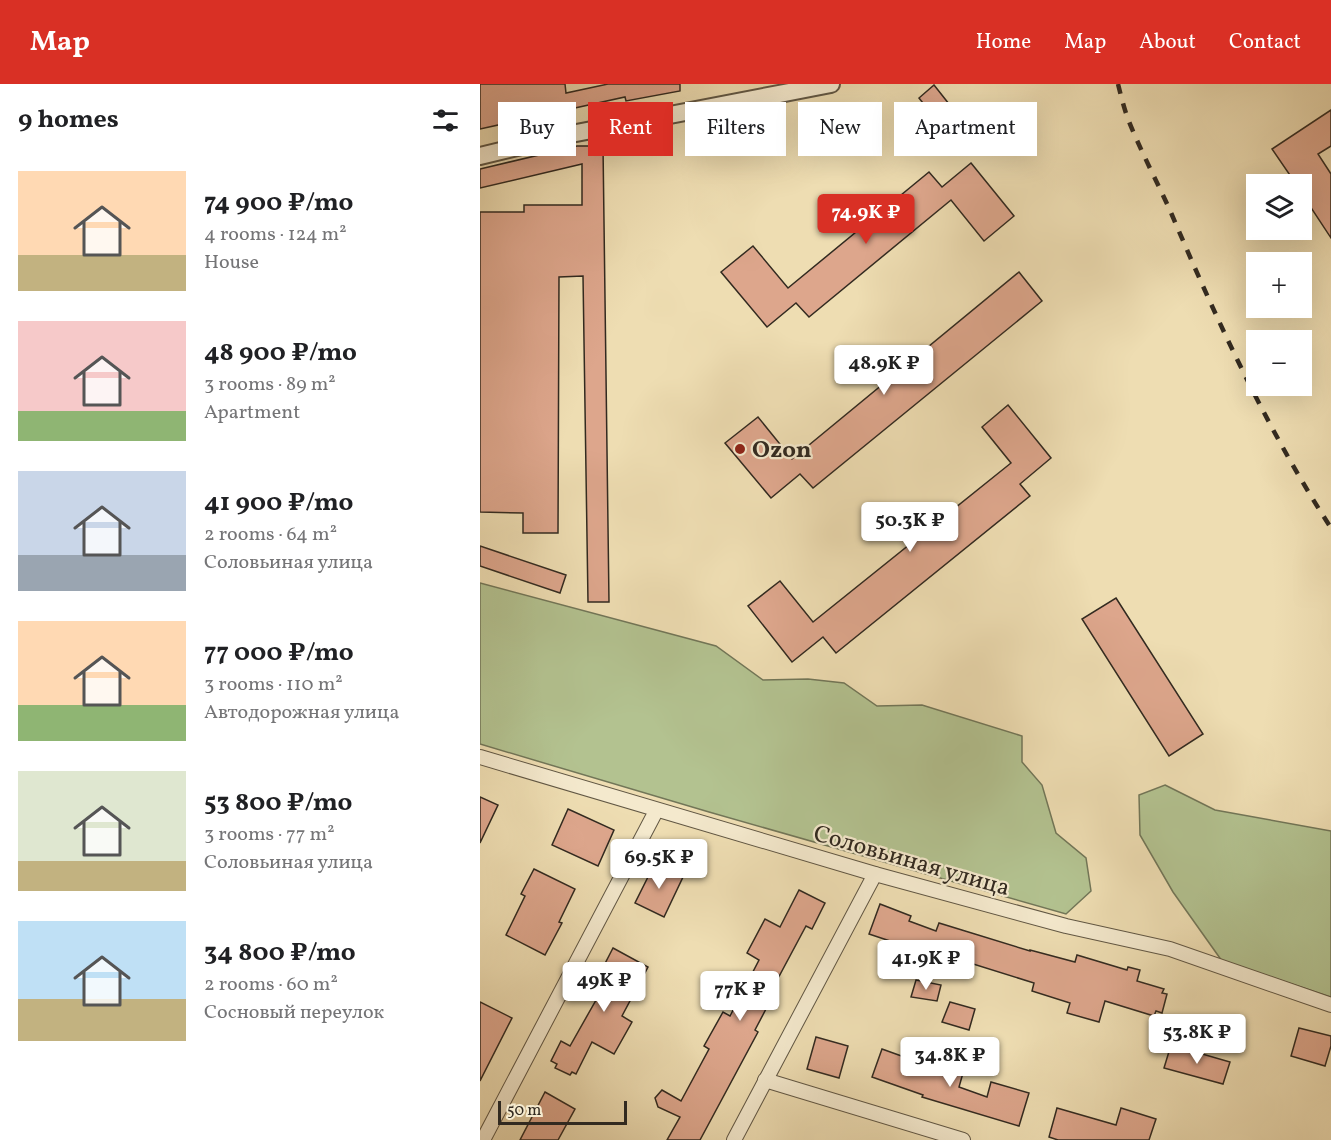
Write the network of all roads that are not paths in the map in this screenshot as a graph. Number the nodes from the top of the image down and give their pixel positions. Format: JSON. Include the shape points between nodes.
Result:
{"nodes":[{"id":1,"x":831,"y":84,"type":"edge"},
{"id":2,"x":480,"y":156,"type":"edge"},
{"id":3,"x":480,"y":757,"type":"edge"},
{"id":4,"x":656,"y":811,"type":"junction"},
{"id":5,"x":875,"y":874,"type":"junction"},
{"id":6,"x":1331,"y":1005,"type":"edge"},
{"id":7,"x":765,"y":1080,"type":"junction"},
{"id":8,"x":483,"y":1140,"type":"edge"},
{"id":9,"x":734,"y":1140,"type":"edge"},
{"id":10,"x":963,"y":1140,"type":"edge"}],
"edges":[{"from":1,"to":2,"type":"street","via":[[571,134]]},
{"from":3,"to":4,"type":"street","name":"Соловьиная улица"},
{"from":4,"to":5,"type":"street","name":"Соловьиная улица"},
{"from":4,"to":8,"type":"street"},
{"from":5,"to":6,"type":"street","name":"Соловьиная улица","via":[[1066,926],[1170,949]]},
{"from":5,"to":7,"type":"street"},
{"from":7,"to":9,"type":"street"},
{"from":7,"to":10,"type":"street"}]}
